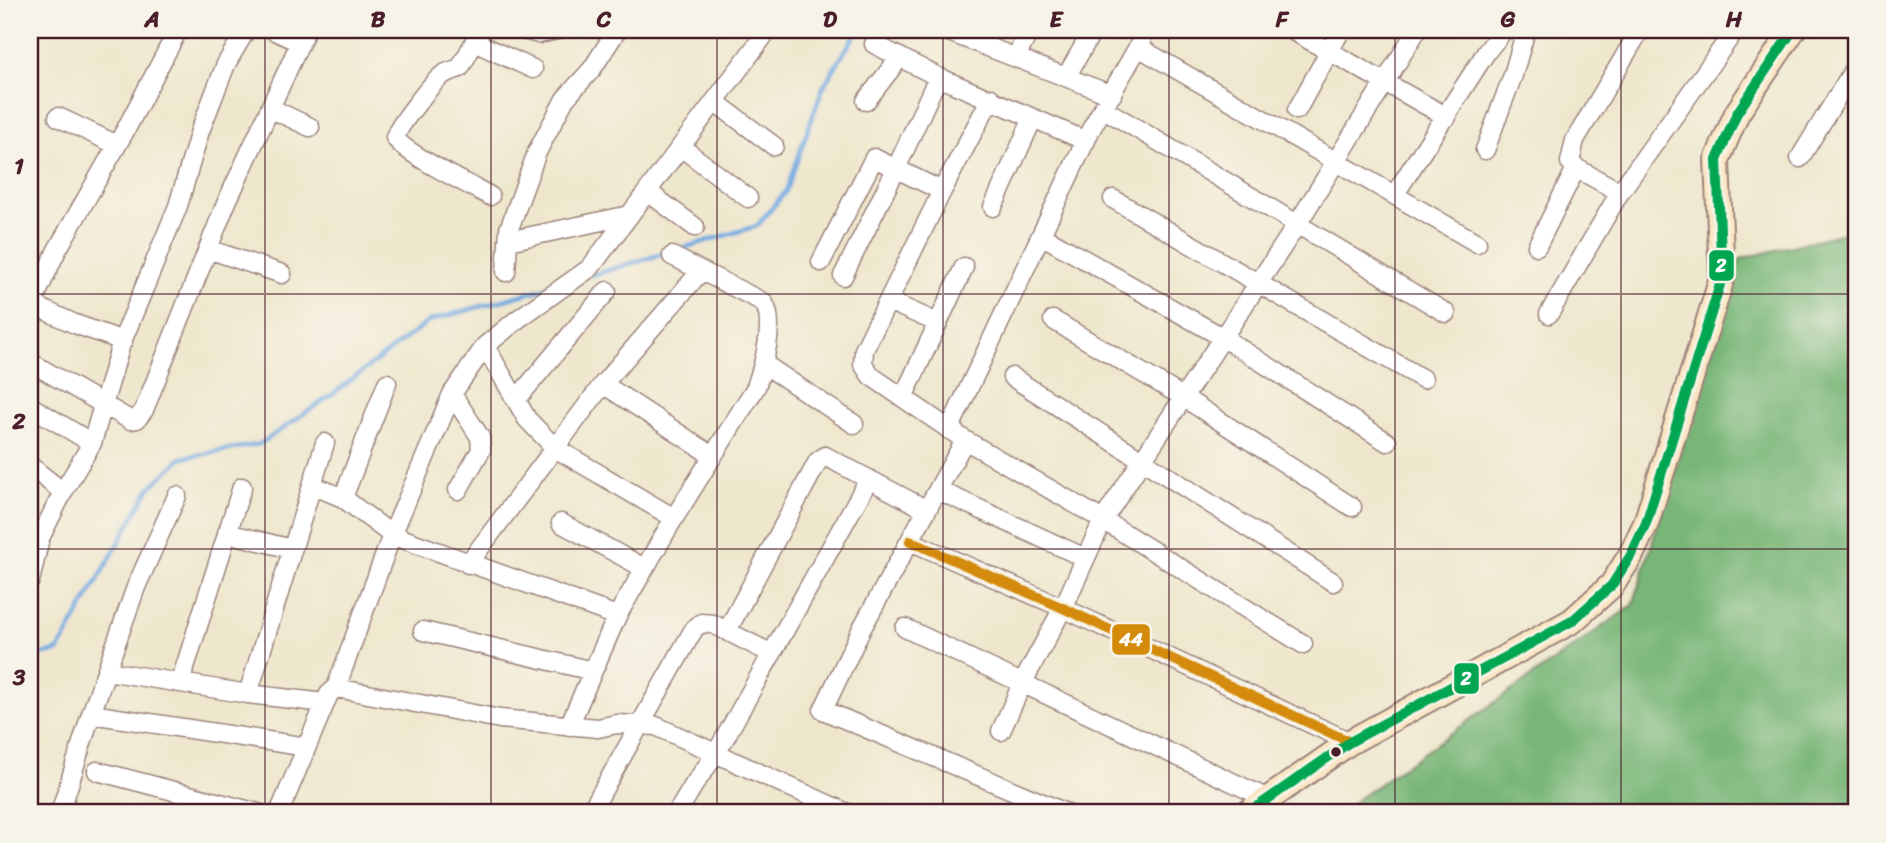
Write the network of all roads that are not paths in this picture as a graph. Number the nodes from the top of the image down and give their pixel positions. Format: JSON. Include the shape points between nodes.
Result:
{"nodes":[{"id":1,"x":178,"y":30,"type":"edge"},
{"id":2,"x":246,"y":30,"type":"edge"},
{"id":3,"x":273,"y":30,"type":"edge"},
{"id":4,"x":524,"y":30,"type":"edge"},
{"id":5,"x":557,"y":30,"type":"edge"},
{"id":6,"x":617,"y":30,"type":"edge"},
{"id":7,"x":768,"y":30,"type":"edge"},
{"id":8,"x":944,"y":30,"type":"edge"},
{"id":9,"x":1030,"y":30,"type":"edge"},
{"id":10,"x":1093,"y":30,"type":"edge"},
{"id":11,"x":1146,"y":30,"type":"edge"},
{"id":12,"x":1293,"y":30,"type":"edge"},
{"id":13,"x":1341,"y":30,"type":"edge"},
{"id":14,"x":1418,"y":30,"type":"edge"},
{"id":15,"x":1504,"y":30,"type":"edge"},
{"id":16,"x":1526,"y":30,"type":"edge"},
{"id":17,"x":1640,"y":30,"type":"edge"},
{"id":18,"x":1735,"y":30,"type":"edge"},
{"id":19,"x":1793,"y":30,"type":"edge"},
{"id":20,"x":970,"y":34,"type":"edge"},
{"id":21,"x":302,"y":36,"type":"edge"},
{"id":22,"x":477,"y":36,"type":"edge"},
{"id":23,"x":874,"y":44,"type":"dead end"},
{"id":24,"x":1138,"y":47,"type":"junction"},
{"id":25,"x":1330,"y":50,"type":"junction"},
{"id":26,"x":900,"y":57,"type":"junction"},
{"id":27,"x":1016,"y":57,"type":"junction"},
{"id":28,"x":1856,"y":66,"type":"edge"},
{"id":29,"x":533,"y":69,"type":"dead end"},
{"id":30,"x":938,"y":77,"type":"junction"},
{"id":31,"x":1066,"y":77,"type":"junction"},
{"id":32,"x":1386,"y":81,"type":"junction"},
{"id":33,"x":991,"y":98,"type":"junction"},
{"id":34,"x":866,"y":101,"type":"dead end"},
{"id":35,"x":715,"y":102,"type":"junction"},
{"id":36,"x":1108,"y":102,"type":"junction"},
{"id":37,"x":270,"y":108,"type":"junction"},
{"id":38,"x":1297,"y":110,"type":"dead end"},
{"id":39,"x":58,"y":117,"type":"dead end"},
{"id":40,"x":1447,"y":117,"type":"junction"},
{"id":41,"x":1033,"y":118,"type":"junction"},
{"id":42,"x":310,"y":127,"type":"dead end"},
{"id":43,"x":1086,"y":141,"type":"junction"},
{"id":44,"x":117,"y":145,"type":"junction"},
{"id":45,"x":774,"y":146,"type":"dead end"},
{"id":46,"x":681,"y":147,"type":"junction"},
{"id":47,"x":1485,"y":150,"type":"dead end"},
{"id":48,"x":1800,"y":158,"type":"dead end"},
{"id":49,"x":1336,"y":160,"type":"junction"},
{"id":50,"x":1576,"y":168,"type":"junction"},
{"id":51,"x":897,"y":169,"type":"junction"},
{"id":52,"x":942,"y":191,"type":"junction"},
{"id":53,"x":648,"y":192,"type":"junction"},
{"id":54,"x":1620,"y":192,"type":"junction"},
{"id":55,"x":1395,"y":194,"type":"junction"},
{"id":56,"x":490,"y":196,"type":"dead end"},
{"id":57,"x":748,"y":198,"type":"dead end"},
{"id":58,"x":1113,"y":199,"type":"dead end"},
{"id":59,"x":993,"y":206,"type":"dead end"},
{"id":60,"x":630,"y":215,"type":"junction"},
{"id":61,"x":1298,"y":223,"type":"junction"},
{"id":62,"x":695,"y":227,"type":"dead end"},
{"id":63,"x":1041,"y":235,"type":"junction"},
{"id":64,"x":508,"y":241,"type":"junction"},
{"id":65,"x":1477,"y":243,"type":"dead end"},
{"id":66,"x":1537,"y":246,"type":"dead end"},
{"id":67,"x":208,"y":249,"type":"junction"},
{"id":68,"x":671,"y":256,"type":"dead end"},
{"id":69,"x":821,"y":262,"type":"dead end"},
{"id":70,"x":964,"y":267,"type":"dead end"},
{"id":71,"x":701,"y":271,"type":"junction"},
{"id":72,"x":506,"y":272,"type":"dead end"},
{"id":73,"x":282,"y":274,"type":"dead end"},
{"id":74,"x":843,"y":276,"type":"dead end"},
{"id":75,"x":1258,"y":282,"type":"junction"},
{"id":76,"x":607,"y":291,"type":"dead end"},
{"id":77,"x":888,"y":301,"type":"junction"},
{"id":78,"x":31,"y":306,"type":"edge"},
{"id":79,"x":1446,"y":313,"type":"dead end"},
{"id":80,"x":1549,"y":314,"type":"dead end"},
{"id":81,"x":1053,"y":320,"type":"dead end"},
{"id":82,"x":938,"y":323,"type":"junction"},
{"id":83,"x":1222,"y":337,"type":"junction"},
{"id":84,"x":123,"y":341,"type":"junction"},
{"id":85,"x":485,"y":346,"type":"junction"},
{"id":86,"x":30,"y":362,"type":"edge"},
{"id":87,"x":764,"y":364,"type":"junction"},
{"id":88,"x":1012,"y":377,"type":"dead end"},
{"id":89,"x":1423,"y":379,"type":"dead end"},
{"id":90,"x":387,"y":383,"type":"dead end"},
{"id":91,"x":603,"y":384,"type":"junction"},
{"id":92,"x":452,"y":394,"type":"junction"},
{"id":93,"x":1183,"y":397,"type":"junction"},
{"id":94,"x":903,"y":398,"type":"junction"},
{"id":95,"x":517,"y":399,"type":"junction"},
{"id":96,"x":30,"y":405,"type":"edge"},
{"id":97,"x":102,"y":405,"type":"junction"},
{"id":98,"x":853,"y":424,"type":"dead end"},
{"id":99,"x":949,"y":430,"type":"junction"},
{"id":100,"x":965,"y":440,"type":"junction"},
{"id":101,"x":1387,"y":442,"type":"dead end"},
{"id":102,"x":92,"y":443,"type":"junction"},
{"id":103,"x":325,"y":443,"type":"dead end"},
{"id":104,"x":555,"y":448,"type":"junction"},
{"id":105,"x":713,"y":456,"type":"junction"},
{"id":106,"x":1142,"y":459,"type":"junction"},
{"id":107,"x":30,"y":467,"type":"edge"},
{"id":108,"x":869,"y":479,"type":"junction"},
{"id":109,"x":312,"y":485,"type":"junction"},
{"id":110,"x":242,"y":487,"type":"dead end"},
{"id":111,"x":458,"y":489,"type":"dead end"},
{"id":112,"x":938,"y":490,"type":"junction"},
{"id":113,"x":63,"y":492,"type":"junction"},
{"id":114,"x":177,"y":496,"type":"dead end"},
{"id":115,"x":343,"y":498,"type":"junction"},
{"id":116,"x":1352,"y":507,"type":"dead end"},
{"id":117,"x":927,"y":510,"type":"junction"},
{"id":118,"x":674,"y":518,"type":"junction"},
{"id":119,"x":1103,"y":520,"type":"junction"},
{"id":120,"x":561,"y":523,"type":"dead end"},
{"id":121,"x":227,"y":533,"type":"junction"},
{"id":122,"x":35,"y":535,"type":"edge"},
{"id":123,"x":392,"y":535,"type":"junction"},
{"id":124,"x":910,"y":541,"type":"junction"},
{"id":125,"x":292,"y":549,"type":"junction"},
{"id":126,"x":1085,"y":558,"type":"junction"},
{"id":127,"x":468,"y":564,"type":"junction"},
{"id":128,"x":644,"y":569,"type":"junction"},
{"id":129,"x":30,"y":581,"type":"edge"},
{"id":130,"x":1333,"y":582,"type":"dead end"},
{"id":131,"x":1063,"y":608,"type":"junction"},
{"id":132,"x":617,"y":616,"type":"junction"},
{"id":133,"x":905,"y":628,"type":"dead end"},
{"id":134,"x":422,"y":631,"type":"dead end"},
{"id":135,"x":727,"y":631,"type":"junction"},
{"id":136,"x":1303,"y":644,"type":"dead end"},
{"id":137,"x":772,"y":654,"type":"junction"},
{"id":138,"x":107,"y":671,"type":"junction"},
{"id":139,"x":593,"y":671,"type":"junction"},
{"id":140,"x":180,"y":683,"type":"junction"},
{"id":141,"x":1022,"y":684,"type":"junction"},
{"id":142,"x":336,"y":688,"type":"junction"},
{"id":143,"x":248,"y":694,"type":"junction"},
{"id":144,"x":325,"y":703,"type":"junction"},
{"id":145,"x":91,"y":714,"type":"junction"},
{"id":146,"x":642,"y":724,"type":"junction"},
{"id":147,"x":569,"y":726,"type":"junction"},
{"id":148,"x":1001,"y":731,"type":"dead end"},
{"id":149,"x":1350,"y":742,"type":"junction"},
{"id":150,"x":306,"y":747,"type":"junction"},
{"id":151,"x":717,"y":752,"type":"junction"},
{"id":152,"x":97,"y":771,"type":"dead end"},
{"id":153,"x":1258,"y":806,"type":"edge"},
{"id":154,"x":60,"y":813,"type":"edge"},
{"id":155,"x":258,"y":813,"type":"edge"},
{"id":156,"x":279,"y":813,"type":"edge"},
{"id":157,"x":590,"y":813,"type":"edge"},
{"id":158,"x":677,"y":813,"type":"edge"},
{"id":159,"x":848,"y":813,"type":"edge"},
{"id":160,"x":1066,"y":813,"type":"edge"}],
"edges":[{"from":1,"to":44,"type":"street"},
{"from":2,"to":84,"type":"street","via":[[226,64],[204,119],[178,206]]},
{"from":3,"to":21,"type":"street"},
{"from":4,"to":5,"type":"street","via":[[539,34]]},
{"from":6,"to":64,"type":"street","via":[[592,69],[565,99],[542,142]]},
{"from":7,"to":35,"type":"street"},
{"from":8,"to":20,"type":"street"},
{"from":9,"to":27,"type":"street"},
{"from":10,"to":31,"type":"street"},
{"from":11,"to":24,"type":"street"},
{"from":12,"to":25,"type":"street"},
{"from":13,"to":25,"type":"street"},
{"from":14,"to":32,"type":"street"},
{"from":15,"to":40,"type":"street"},
{"from":16,"to":47,"type":"street"},
{"from":17,"to":50,"type":"street","via":[[1575,140],[1570,162]]},
{"from":18,"to":54,"type":"street"},
{"from":19,"to":149,"type":"street","via":[[1737,113],[1717,160],[1723,278],[1646,523],[1627,563],[1572,621]]},
{"from":20,"to":27,"type":"street"},
{"from":21,"to":37,"type":"street"},
{"from":22,"to":29,"type":"street"},
{"from":22,"to":56,"type":"street","via":[[460,68],[438,79],[394,137],[418,156]]},
{"from":23,"to":26,"type":"street"},
{"from":24,"to":36,"type":"street"},
{"from":24,"to":49,"type":"street"},
{"from":25,"to":32,"type":"street"},
{"from":25,"to":38,"type":"street"},
{"from":26,"to":30,"type":"street"},
{"from":26,"to":34,"type":"street"},
{"from":27,"to":31,"type":"street"},
{"from":28,"to":48,"type":"street"},
{"from":30,"to":33,"type":"street"},
{"from":30,"to":51,"type":"street"},
{"from":31,"to":36,"type":"street"},
{"from":32,"to":40,"type":"street"},
{"from":32,"to":49,"type":"street"},
{"from":33,"to":41,"type":"street"},
{"from":33,"to":52,"type":"street"},
{"from":35,"to":45,"type":"street"},
{"from":35,"to":46,"type":"street"},
{"from":36,"to":43,"type":"street"},
{"from":36,"to":61,"type":"street"},
{"from":37,"to":42,"type":"street"},
{"from":37,"to":67,"type":"street"},
{"from":39,"to":44,"type":"street"},
{"from":40,"to":55,"type":"street"},
{"from":41,"to":43,"type":"street"},
{"from":41,"to":59,"type":"street"},
{"from":43,"to":63,"type":"street"},
{"from":44,"to":78,"type":"street"},
{"from":46,"to":53,"type":"street"},
{"from":46,"to":57,"type":"street"},
{"from":49,"to":55,"type":"street"},
{"from":49,"to":61,"type":"street"},
{"from":50,"to":54,"type":"street"},
{"from":50,"to":66,"type":"street"},
{"from":51,"to":52,"type":"street"},
{"from":51,"to":69,"type":"street","via":[[874,158]]},
{"from":51,"to":74,"type":"street"},
{"from":52,"to":77,"type":"street"},
{"from":53,"to":60,"type":"street"},
{"from":53,"to":62,"type":"street"},
{"from":54,"to":80,"type":"street"},
{"from":55,"to":65,"type":"street"},
{"from":58,"to":75,"type":"street"},
{"from":60,"to":64,"type":"street"},
{"from":60,"to":85,"type":"street","via":[[590,268]]},
{"from":61,"to":75,"type":"street"},
{"from":61,"to":79,"type":"street"},
{"from":63,"to":83,"type":"street"},
{"from":63,"to":99,"type":"street"},
{"from":64,"to":72,"type":"street"},
{"from":67,"to":73,"type":"street"},
{"from":67,"to":97,"type":"street","via":[[144,410],[130,420]]},
{"from":68,"to":71,"type":"street"},
{"from":70,"to":82,"type":"street"},
{"from":71,"to":87,"type":"street","via":[[764,302],[769,309]]},
{"from":71,"to":91,"type":"street"},
{"from":75,"to":83,"type":"street"},
{"from":75,"to":89,"type":"street"},
{"from":76,"to":95,"type":"street"},
{"from":77,"to":82,"type":"street"},
{"from":77,"to":94,"type":"street","via":[[864,350],[863,363],[871,376]]},
{"from":78,"to":84,"type":"street"},
{"from":81,"to":93,"type":"street"},
{"from":82,"to":94,"type":"street"},
{"from":83,"to":93,"type":"street"},
{"from":83,"to":101,"type":"street"},
{"from":84,"to":97,"type":"street"},
{"from":85,"to":92,"type":"street"},
{"from":85,"to":95,"type":"street"},
{"from":86,"to":97,"type":"street"},
{"from":87,"to":98,"type":"street"},
{"from":87,"to":105,"type":"street","via":[[756,387]]},
{"from":88,"to":106,"type":"street"},
{"from":90,"to":115,"type":"street"},
{"from":91,"to":104,"type":"street"},
{"from":91,"to":105,"type":"street"},
{"from":92,"to":111,"type":"street","via":[[480,437],[481,450]]},
{"from":92,"to":123,"type":"street"},
{"from":93,"to":106,"type":"street"},
{"from":93,"to":116,"type":"street"},
{"from":94,"to":99,"type":"street"},
{"from":95,"to":104,"type":"street","via":[[527,419]]},
{"from":96,"to":102,"type":"street"},
{"from":97,"to":102,"type":"street"},
{"from":99,"to":100,"type":"street"},
{"from":100,"to":112,"type":"street"},
{"from":100,"to":119,"type":"street"},
{"from":102,"to":113,"type":"street"},
{"from":103,"to":109,"type":"street"},
{"from":104,"to":118,"type":"street"},
{"from":104,"to":127,"type":"street"},
{"from":105,"to":118,"type":"street"},
{"from":106,"to":119,"type":"street"},
{"from":106,"to":130,"type":"street"},
{"from":107,"to":113,"type":"street"},
{"from":108,"to":117,"type":"street"},
{"from":108,"to":135,"type":"street","via":[[825,456],[818,461]]},
{"from":108,"to":137,"type":"street"},
{"from":109,"to":115,"type":"street"},
{"from":109,"to":125,"type":"street"},
{"from":110,"to":121,"type":"street"},
{"from":112,"to":117,"type":"street"},
{"from":112,"to":126,"type":"street"},
{"from":113,"to":122,"type":"street"},
{"from":114,"to":138,"type":"street","via":[[136,587]]},
{"from":115,"to":123,"type":"street"},
{"from":117,"to":124,"type":"street"},
{"from":118,"to":128,"type":"street"},
{"from":119,"to":126,"type":"street"},
{"from":119,"to":136,"type":"street"},
{"from":120,"to":128,"type":"street"},
{"from":121,"to":125,"type":"street"},
{"from":121,"to":140,"type":"street"},
{"from":122,"to":129,"type":"street"},
{"from":123,"to":127,"type":"street"},
{"from":123,"to":142,"type":"street"},
{"from":124,"to":131,"type":"street"},
{"from":124,"to":160,"type":"street","via":[[823,710]]},
{"from":125,"to":143,"type":"street"},
{"from":126,"to":131,"type":"street"},
{"from":127,"to":132,"type":"street"},
{"from":128,"to":132,"type":"street"},
{"from":131,"to":141,"type":"street"},
{"from":131,"to":149,"type":"street"},
{"from":132,"to":139,"type":"street"},
{"from":133,"to":141,"type":"street"},
{"from":134,"to":139,"type":"street"},
{"from":135,"to":137,"type":"street"},
{"from":135,"to":146,"type":"street","via":[[701,622],[694,629]]},
{"from":137,"to":151,"type":"street"},
{"from":138,"to":140,"type":"street"},
{"from":138,"to":145,"type":"street"},
{"from":139,"to":147,"type":"street"},
{"from":140,"to":143,"type":"street"},
{"from":141,"to":148,"type":"street"},
{"from":141,"to":153,"type":"street"},
{"from":142,"to":144,"type":"street"},
{"from":142,"to":147,"type":"street","via":[[500,719]]},
{"from":143,"to":144,"type":"street"},
{"from":144,"to":150,"type":"street"},
{"from":145,"to":150,"type":"street"},
{"from":145,"to":154,"type":"street"},
{"from":146,"to":147,"type":"street"},
{"from":146,"to":151,"type":"street"},
{"from":146,"to":157,"type":"street"},
{"from":149,"to":153,"type":"street"},
{"from":150,"to":156,"type":"street"},
{"from":151,"to":158,"type":"street"},
{"from":151,"to":159,"type":"street"},
{"from":152,"to":155,"type":"street"}]}
